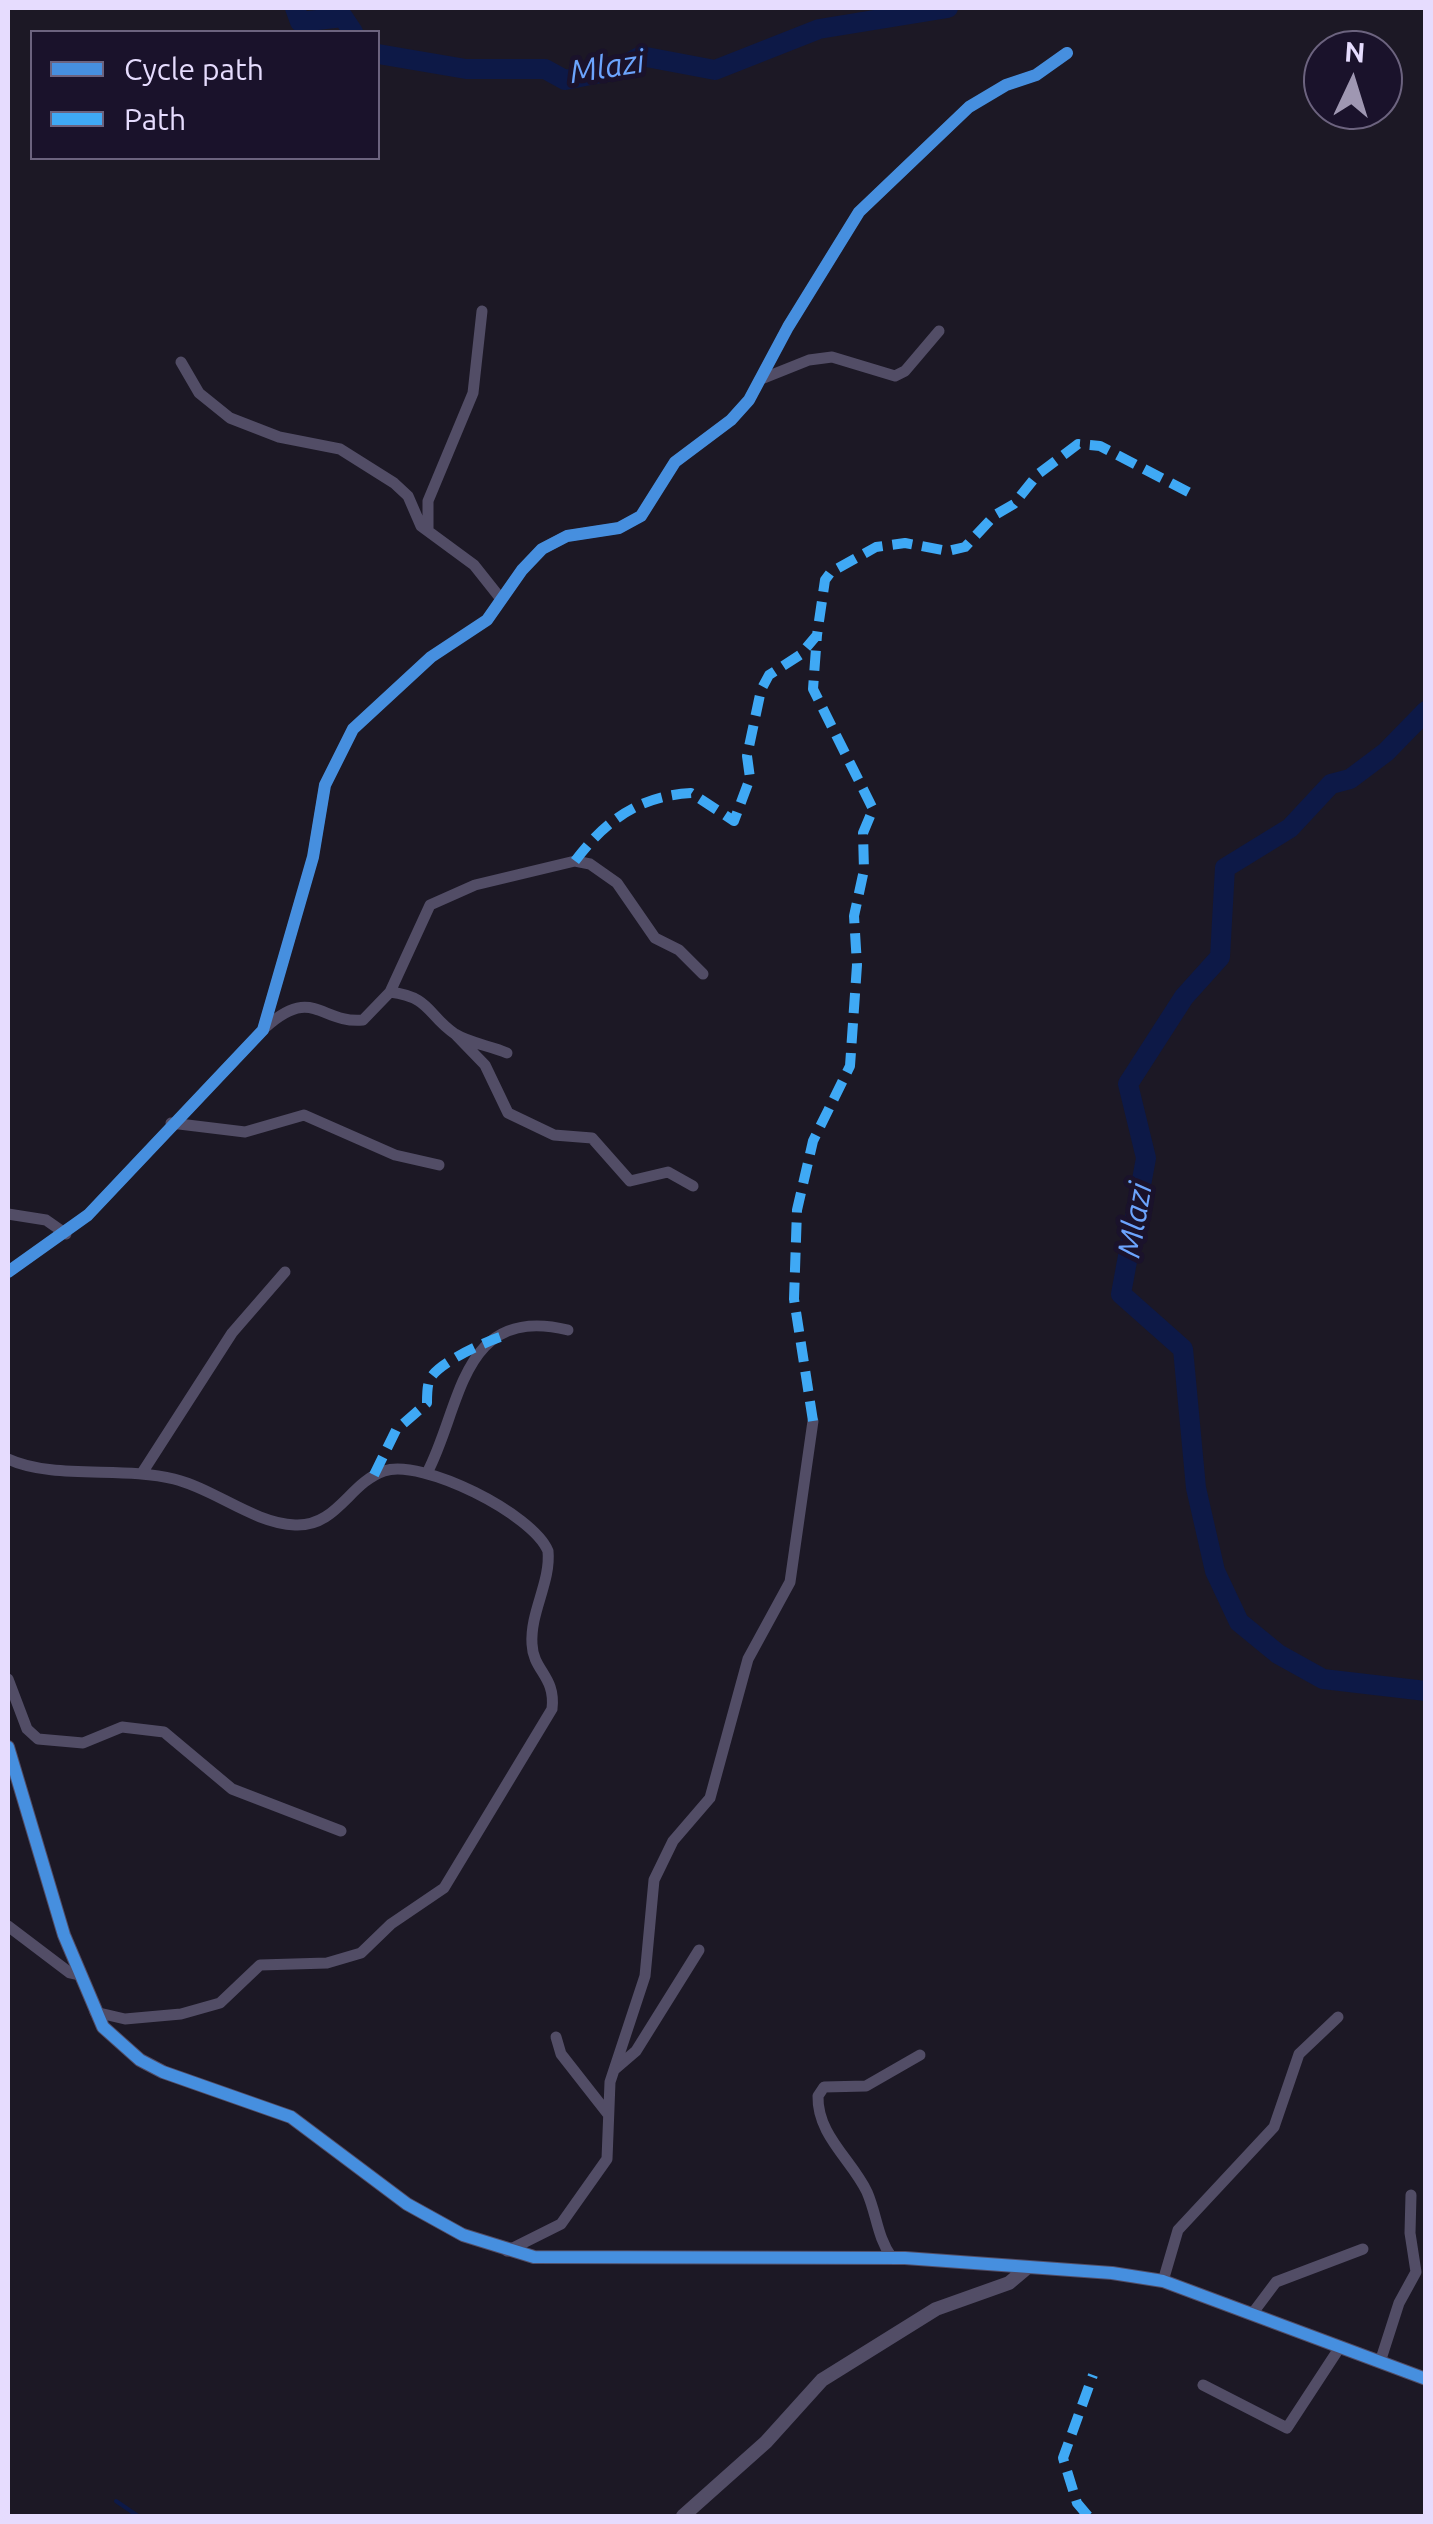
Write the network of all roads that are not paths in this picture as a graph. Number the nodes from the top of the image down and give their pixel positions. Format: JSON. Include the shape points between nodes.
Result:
{"nodes":[{"id":1,"x":1068,"y":53,"type":"dead end"},
{"id":2,"x":482,"y":310,"type":"dead end"},
{"id":3,"x":940,"y":332,"type":"dead end"},
{"id":4,"x":181,"y":362,"type":"dead end"},
{"id":5,"x":764,"y":378,"type":"junction"},
{"id":6,"x":428,"y":532,"type":"junction"},
{"id":7,"x":502,"y":599,"type":"junction"},
{"id":8,"x":703,"y":974,"type":"dead end"},
{"id":9,"x":390,"y":992,"type":"junction"},
{"id":10,"x":263,"y":1030,"type":"junction"},
{"id":11,"x":455,"y":1034,"type":"junction"},
{"id":12,"x":507,"y":1053,"type":"dead end"},
{"id":13,"x":171,"y":1123,"type":"junction"},
{"id":14,"x":439,"y":1166,"type":"dead end"},
{"id":15,"x":693,"y":1186,"type":"dead end"},
{"id":16,"x":8,"y":1214,"type":"edge"},
{"id":17,"x":66,"y":1234,"type":"junction"},
{"id":18,"x":8,"y":1272,"type":"edge"},
{"id":19,"x":285,"y":1272,"type":"dead end"},
{"id":20,"x":568,"y":1330,"type":"dead end"},
{"id":21,"x":813,"y":1421,"type":"dead end"},
{"id":22,"x":8,"y":1459,"type":"edge"},
{"id":23,"x":428,"y":1471,"type":"junction"},
{"id":24,"x":142,"y":1473,"type":"junction"},
{"id":25,"x":8,"y":1679,"type":"edge"},
{"id":26,"x":8,"y":1747,"type":"edge"},
{"id":27,"x":341,"y":1831,"type":"dead end"},
{"id":28,"x":8,"y":1926,"type":"edge"},
{"id":29,"x":699,"y":1950,"type":"dead end"},
{"id":30,"x":79,"y":1974,"type":"junction"},
{"id":31,"x":95,"y":2012,"type":"junction"},
{"id":32,"x":1338,"y":2017,"type":"dead end"},
{"id":33,"x":556,"y":2037,"type":"dead end"},
{"id":34,"x":920,"y":2055,"type":"dead end"},
{"id":35,"x":614,"y":2069,"type":"junction"},
{"id":36,"x":608,"y":2114,"type":"junction"},
{"id":37,"x":1411,"y":2196,"type":"dead end"},
{"id":38,"x":1362,"y":2249,"type":"dead end"},
{"id":39,"x":507,"y":2251,"type":"junction"},
{"id":40,"x":892,"y":2258,"type":"junction"},
{"id":41,"x":1028,"y":2267,"type":"junction"},
{"id":42,"x":1163,"y":2282,"type":"junction"},
{"id":43,"x":1252,"y":2314,"type":"junction"},
{"id":44,"x":1340,"y":2347,"type":"junction"},
{"id":45,"x":1380,"y":2362,"type":"junction"},
{"id":46,"x":1426,"y":2379,"type":"edge"},
{"id":47,"x":1203,"y":2384,"type":"dead end"},
{"id":48,"x":683,"y":2516,"type":"edge"}],
"edges":[{"from":1,"to":5,"type":"street","via":[[969,107],[866,205],[788,326]]},
{"from":2,"to":6,"type":"street","via":[[473,393],[428,502]]},
{"from":3,"to":5,"type":"street","via":[[894,376],[832,357]]},
{"from":4,"to":6,"type":"street","via":[[199,393],[230,418],[363,460],[404,491]]},
{"from":5,"to":7,"type":"street","via":[[740,412],[674,462],[634,521],[542,549]]},
{"from":6,"to":7,"type":"street","via":[[474,565]]},
{"from":7,"to":10,"type":"street","via":[[487,620],[404,680],[339,750]]},
{"from":8,"to":9,"type":"street","via":[[679,950],[654,938],[618,883],[575,861],[475,885],[430,905]]},
{"from":9,"to":10,"type":"street","via":[[363,1020],[297,1008]]},
{"from":9,"to":11,"type":"street","via":[[431,1007]]},
{"from":10,"to":13,"type":"street"},
{"from":11,"to":12,"type":"street"},
{"from":11,"to":15,"type":"street","via":[[481,1059],[502,1106],[515,1118],[562,1138],[592,1138],[630,1181],[668,1172]]},
{"from":13,"to":14,"type":"street","via":[[245,1132],[304,1115],[395,1155]]},
{"from":13,"to":17,"type":"street"},
{"from":16,"to":17,"type":"street","via":[[46,1220]]},
{"from":17,"to":18,"type":"street"},
{"from":19,"to":24,"type":"street","via":[[232,1332]]},
{"from":20,"to":23,"type":"street","via":[[526,1326],[475,1354]]},
{"from":21,"to":35,"type":"street","via":[[790,1582],[743,1674],[710,1798],[673,1841],[654,1880],[644,1976]]},
{"from":22,"to":24,"type":"street"},
{"from":23,"to":24,"type":"street","via":[[387,1470],[330,1516],[296,1526],[194,1484]]},
{"from":23,"to":31,"type":"street","via":[[521,1519],[548,1551],[532,1640],[533,1657],[554,1691],[552,1709],[494,1808],[444,1888],[352,1958],[260,1964],[220,2003],[181,2014],[124,2019]]},
{"from":25,"to":27,"type":"street","via":[[38,1739],[83,1743],[122,1726],[164,1732],[232,1789]]},
{"from":26,"to":30,"type":"street"},
{"from":28,"to":30,"type":"street"},
{"from":29,"to":35,"type":"street","via":[[636,2051]]},
{"from":30,"to":31,"type":"street"},
{"from":31,"to":39,"type":"street","via":[[140,2060],[291,2117],[407,2204]]},
{"from":32,"to":42,"type":"street","via":[[1304,2046],[1274,2127],[1178,2230]]},
{"from":33,"to":36,"type":"street","via":[[561,2054]]},
{"from":34,"to":40,"type":"street","via":[[866,2086],[824,2087],[818,2096],[828,2133],[866,2189]]},
{"from":35,"to":36,"type":"street"},
{"from":36,"to":39,"type":"street","via":[[607,2158],[572,2214]]},
{"from":37,"to":45,"type":"street","via":[[1416,2272]]},
{"from":38,"to":43,"type":"street","via":[[1276,2282]]},
{"from":39,"to":40,"type":"street","via":[[611,2259]]},
{"from":40,"to":41,"type":"street"},
{"from":41,"to":42,"type":"street"},
{"from":41,"to":48,"type":"street","via":[[1010,2284],[936,2309],[822,2380],[766,2442]]},
{"from":42,"to":43,"type":"street"},
{"from":43,"to":44,"type":"street"},
{"from":44,"to":45,"type":"street"},
{"from":44,"to":47,"type":"street","via":[[1287,2428]]},
{"from":45,"to":46,"type":"street"}]}
